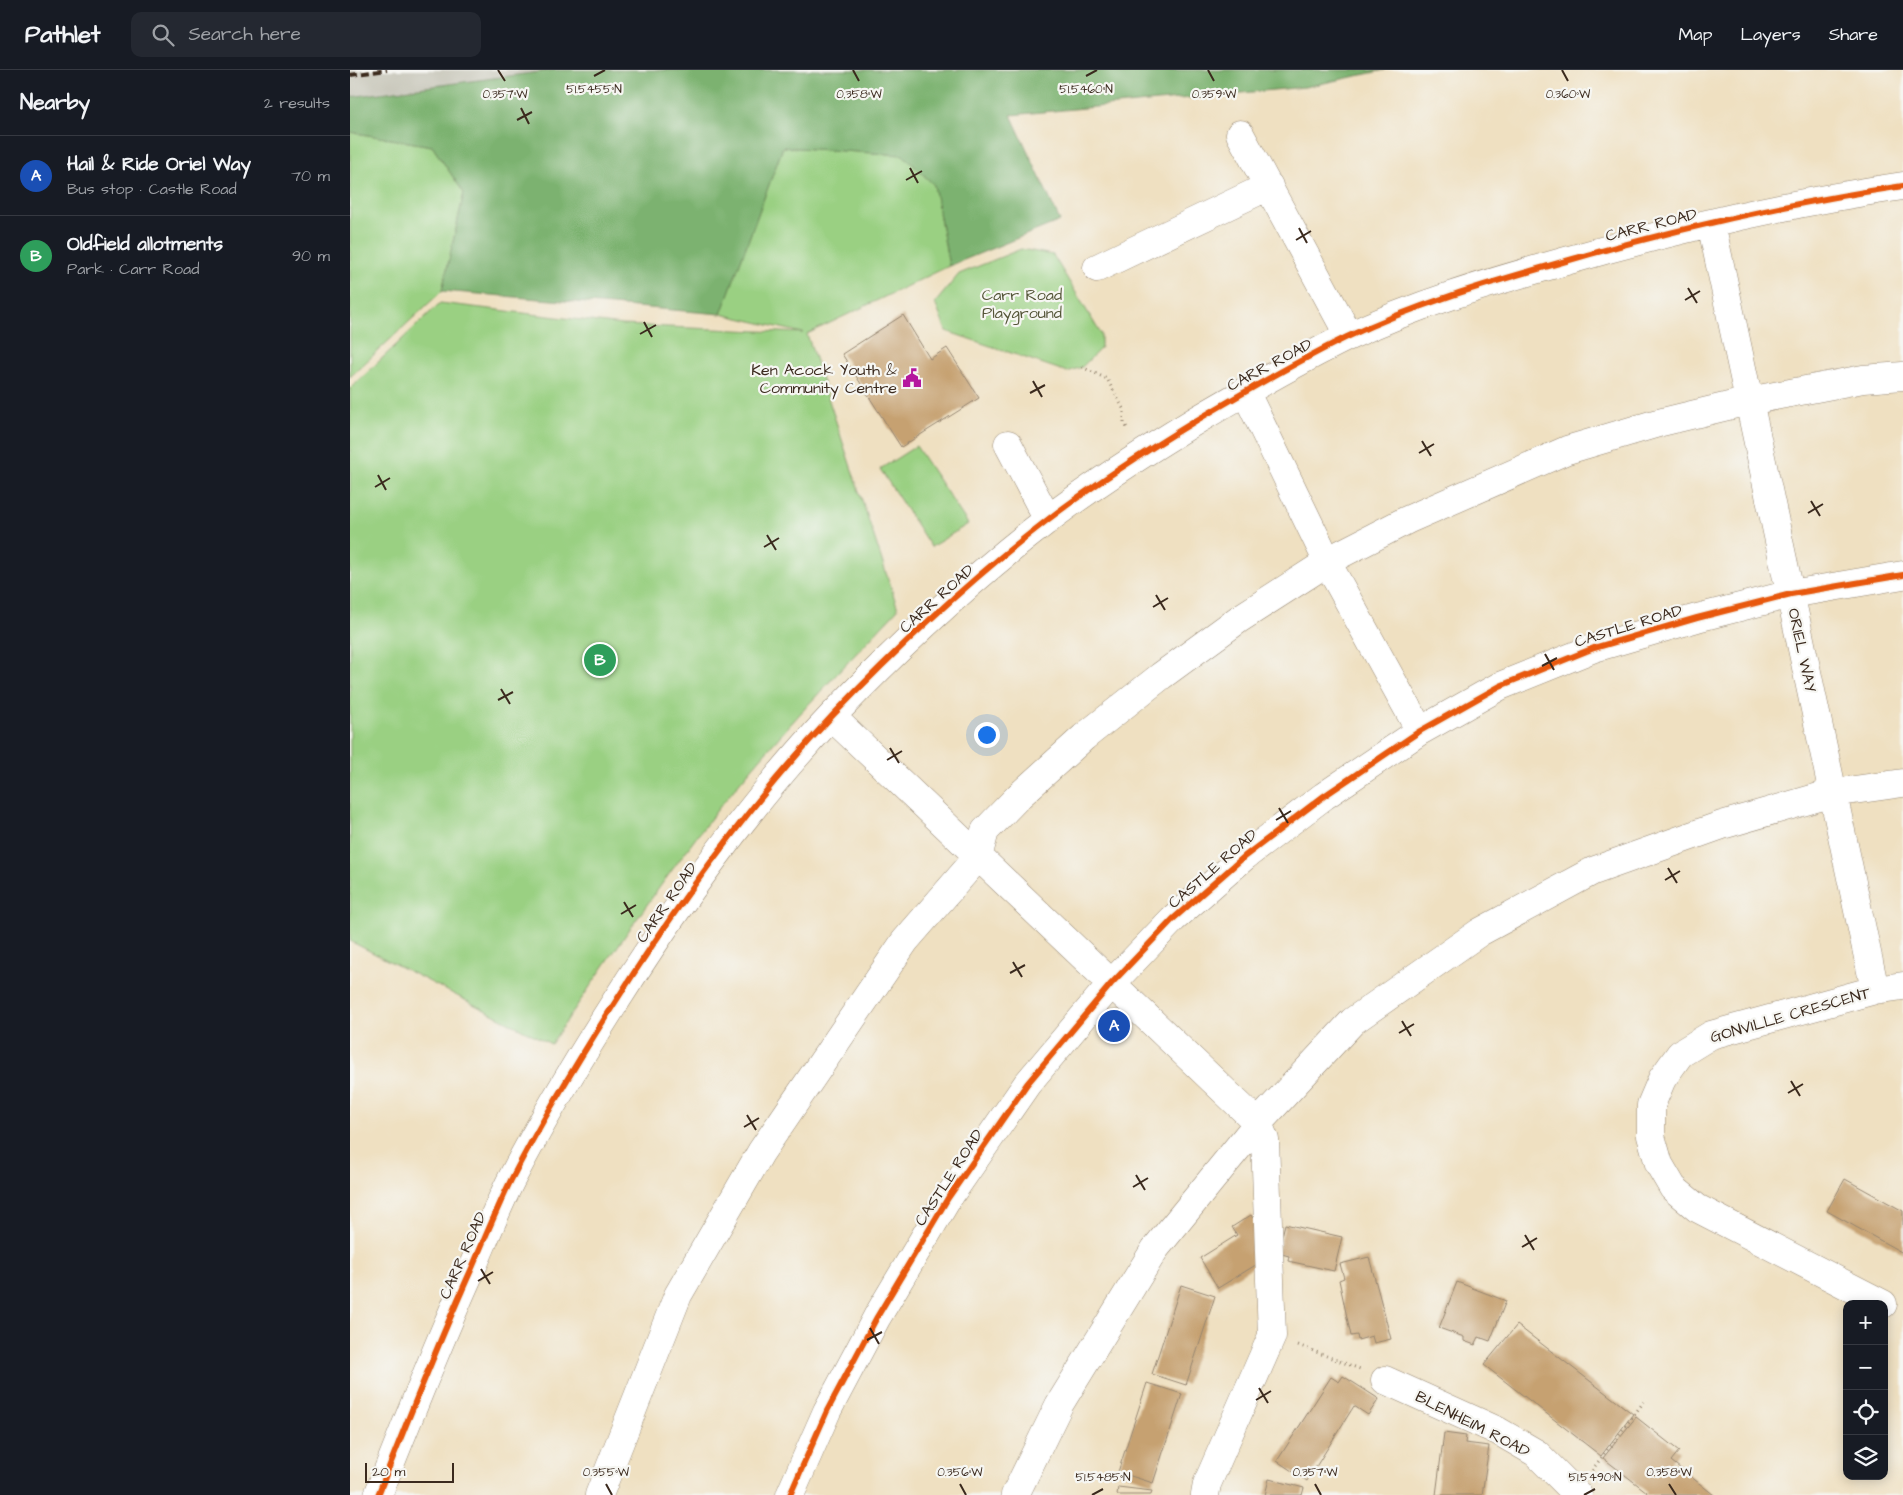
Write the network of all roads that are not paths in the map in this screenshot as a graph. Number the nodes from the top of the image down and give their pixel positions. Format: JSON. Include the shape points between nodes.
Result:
{"nodes":[{"id":1,"x":1240,"y":134,"type":"dead end"},
{"id":2,"x":1269,"y":186,"type":"junction"},
{"id":3,"x":1903,"y":186,"type":"edge"},
{"id":4,"x":1710,"y":223,"type":"junction"},
{"id":5,"x":1097,"y":268,"type":"dead end"},
{"id":6,"x":1350,"y":336,"type":"junction"},
{"id":7,"x":1903,"y":376,"type":"edge"},
{"id":8,"x":1245,"y":391,"type":"junction"},
{"id":9,"x":1749,"y":401,"type":"junction"},
{"id":10,"x":1008,"y":444,"type":"dead end"},
{"id":11,"x":1048,"y":520,"type":"junction"},
{"id":12,"x":1328,"y":562,"type":"junction"},
{"id":13,"x":1903,"y":575,"type":"edge"},
{"id":14,"x":1791,"y":594,"type":"junction"},
{"id":15,"x":832,"y":717,"type":"junction"},
{"id":16,"x":1420,"y":731,"type":"junction"},
{"id":17,"x":1903,"y":783,"type":"edge"},
{"id":18,"x":1833,"y":793,"type":"junction"},
{"id":19,"x":978,"y":857,"type":"junction"},
{"id":20,"x":1111,"y":984,"type":"junction"},
{"id":21,"x":1903,"y":986,"type":"edge"},
{"id":22,"x":1875,"y":990,"type":"junction"},
{"id":23,"x":1258,"y":1123,"type":"junction"},
{"id":24,"x":1876,"y":1300,"type":"edge"},
{"id":25,"x":1888,"y":1306,"type":"edge"},
{"id":26,"x":1903,"y":1314,"type":"edge"},
{"id":27,"x":1385,"y":1380,"type":"road end"},
{"id":28,"x":1576,"y":1494,"type":"edge"},
{"id":29,"x":378,"y":1495,"type":"edge"},
{"id":30,"x":599,"y":1495,"type":"edge"},
{"id":31,"x":790,"y":1495,"type":"edge"},
{"id":32,"x":1015,"y":1495,"type":"edge"},
{"id":33,"x":1205,"y":1495,"type":"edge"}],
"edges":[{"from":1,"to":2,"type":"street"},
{"from":2,"to":5,"type":"street"},
{"from":2,"to":6,"type":"street"},
{"from":3,"to":4,"type":"street","name":"CARR ROAD"},
{"from":4,"to":6,"type":"street","name":"CARR ROAD","via":[[1526,272],[1434,302]]},
{"from":4,"to":9,"type":"street","name":"ORIEL WAY"},
{"from":6,"to":8,"type":"street","name":"CARR ROAD"},
{"from":7,"to":9,"type":"street","via":[[1863,379]]},
{"from":8,"to":11,"type":"street","name":"CARR ROAD","via":[[1142,454]]},
{"from":8,"to":12,"type":"street"},
{"from":9,"to":12,"type":"street","via":[[1567,450],[1407,520]]},
{"from":9,"to":14,"type":"street","name":"ORIEL WAY"},
{"from":10,"to":11,"type":"street"},
{"from":11,"to":15,"type":"street","name":"CARR ROAD","via":[[973,581]]},
{"from":12,"to":16,"type":"street"},
{"from":12,"to":19,"type":"street","via":[[1232,625],[1084,737],[985,831]]},
{"from":13,"to":14,"type":"street","name":"CASTLE ROAD"},
{"from":14,"to":16,"type":"street","name":"CASTLE ROAD","via":[[1594,648],[1500,686]]},
{"from":14,"to":18,"type":"street","name":"ORIEL WAY"},
{"from":15,"to":19,"type":"street"},
{"from":15,"to":29,"type":"street","name":"CARR ROAD","via":[[710,863],[648,950],[573,1069],[510,1183],[454,1307]]},
{"from":16,"to":20,"type":"street","name":"CASTLE ROAD","via":[[1324,796],[1245,856],[1173,919]]},
{"from":17,"to":18,"type":"street"},
{"from":18,"to":22,"type":"street","name":"ORIEL WAY"},
{"from":18,"to":23,"type":"street","via":[[1722,825],[1593,871],[1480,932],[1353,1021]]},
{"from":19,"to":20,"type":"street"},
{"from":19,"to":30,"type":"street","via":[[905,941],[761,1152],[678,1294]]},
{"from":20,"to":23,"type":"street"},
{"from":20,"to":31,"type":"street","name":"CASTLE ROAD","via":[[1027,1084],[948,1198],[872,1326],[827,1411]]},
{"from":21,"to":22,"type":"street","name":"GONVILLE CRESCENT"},
{"from":22,"to":24,"type":"street","name":"GONVILLE CRESCENT","via":[[1711,1035],[1680,1054],[1662,1079],[1651,1105],[1651,1136],[1659,1164],[1673,1188],[1698,1208]]},
{"from":23,"to":32,"type":"street","via":[[1155,1249],[1059,1405]]},
{"from":23,"to":33,"type":"street","via":[[1265,1140],[1272,1336]]},
{"from":25,"to":26,"type":"street","name":"GONVILLE CRESCENT"},
{"from":27,"to":28,"type":"street","name":"BLENHEIM ROAD","via":[[1536,1453]]}]}
